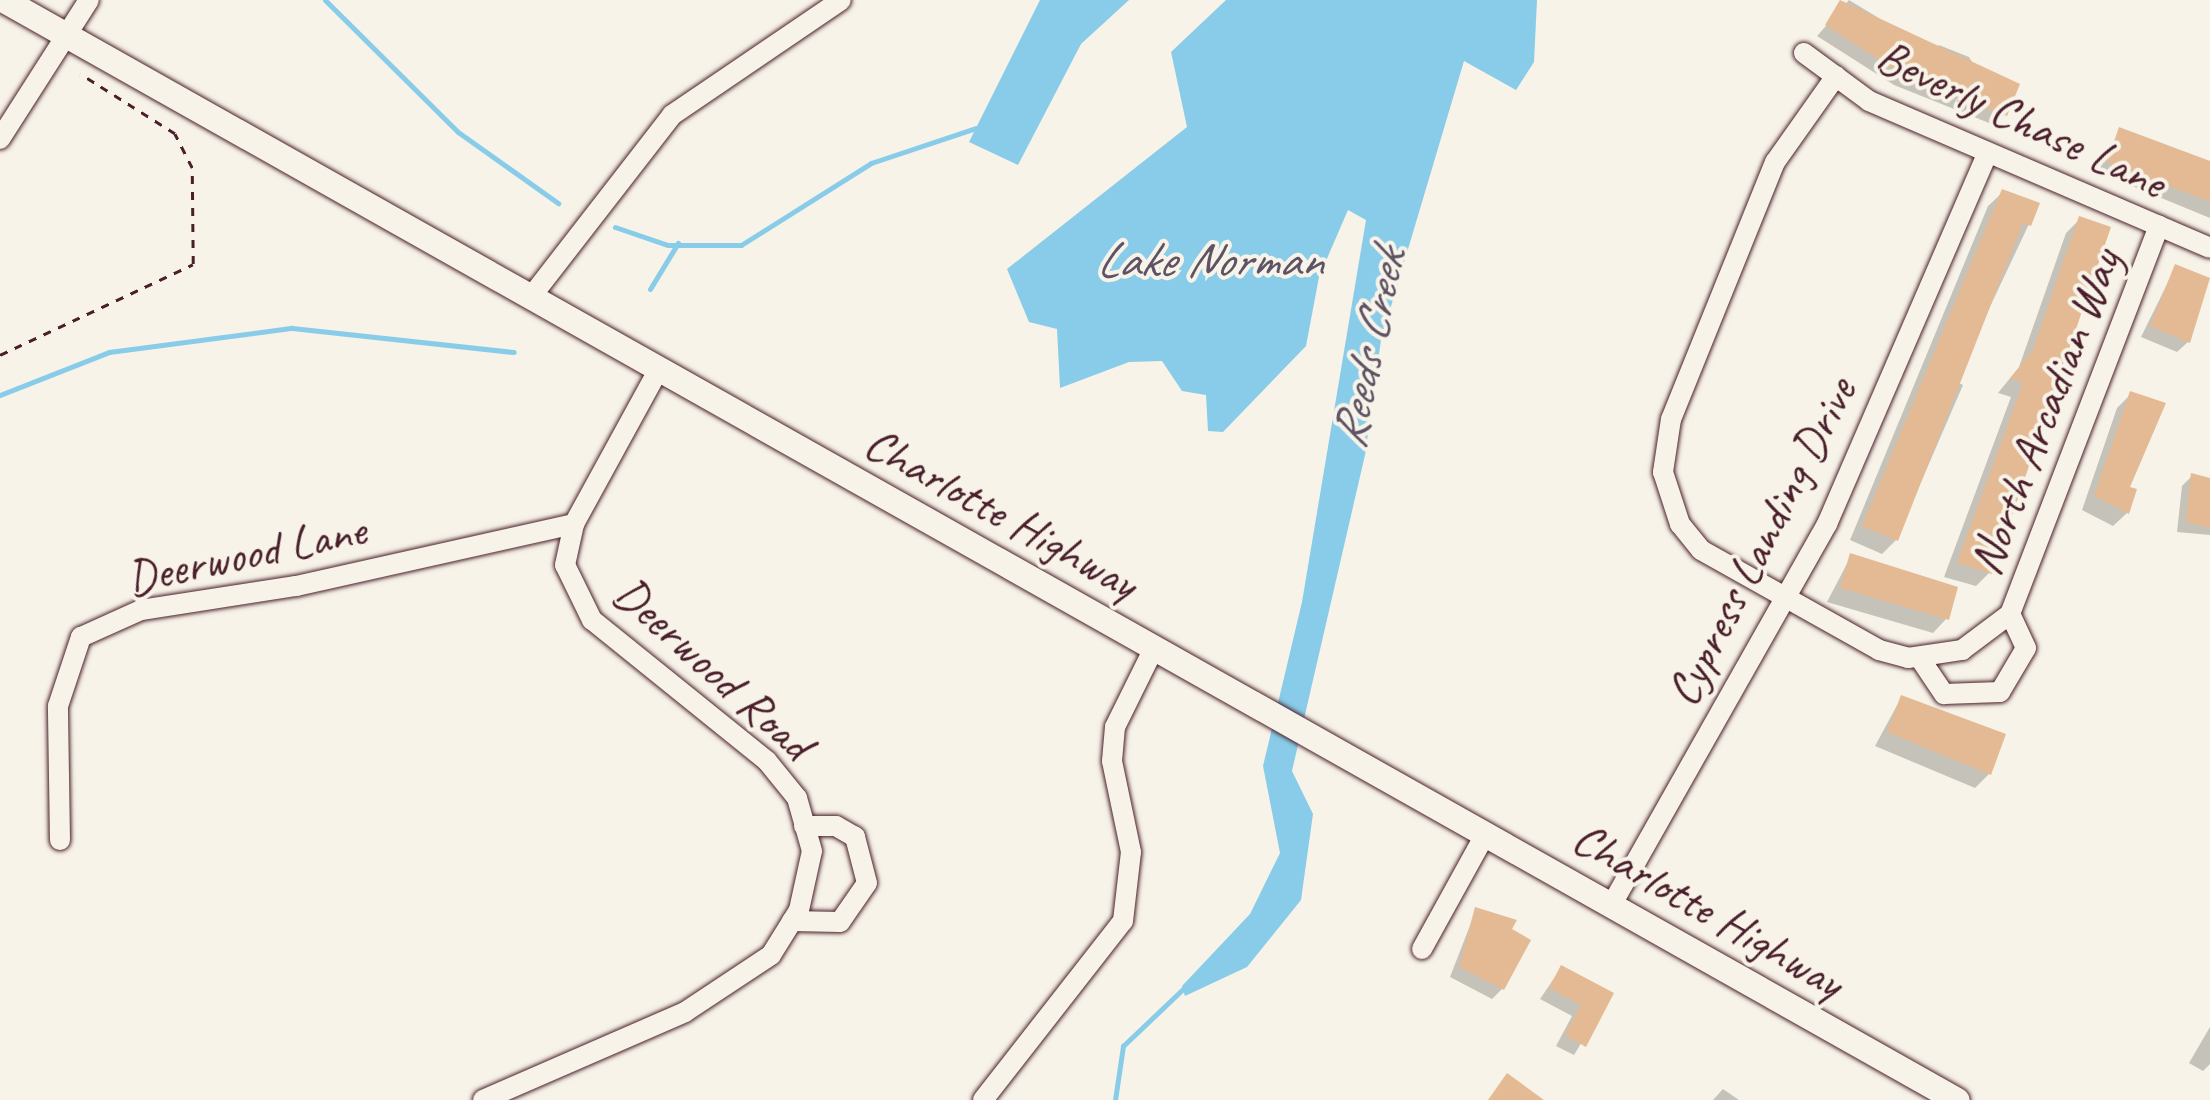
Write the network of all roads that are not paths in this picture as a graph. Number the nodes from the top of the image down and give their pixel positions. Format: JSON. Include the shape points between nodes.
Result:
{"nodes":[{"id":1,"x":4,"y":0,"type":"edge"},
{"id":2,"x":90,"y":0,"type":"edge"},
{"id":3,"x":841,"y":0,"type":"edge"},
{"id":4,"x":68,"y":37,"type":"junction"},
{"id":5,"x":1804,"y":54,"type":"dead end"},
{"id":6,"x":1836,"y":76,"type":"junction"},
{"id":7,"x":0,"y":140,"type":"edge"},
{"id":8,"x":1987,"y":154,"type":"junction"},
{"id":9,"x":2159,"y":226,"type":"junction"},
{"id":10,"x":2210,"y":248,"type":"edge"},
{"id":11,"x":531,"y":297,"type":"junction"},
{"id":12,"x":658,"y":369,"type":"junction"},
{"id":13,"x":574,"y":524,"type":"junction"},
{"id":14,"x":1784,"y":599,"type":"junction"},
{"id":15,"x":2010,"y":614,"type":"junction"},
{"id":16,"x":1154,"y":648,"type":"junction"},
{"id":17,"x":1919,"y":657,"type":"junction"},
{"id":18,"x":804,"y":826,"type":"junction"},
{"id":19,"x":1486,"y":833,"type":"junction"},
{"id":20,"x":60,"y":840,"type":"dead end"},
{"id":21,"x":1612,"y":904,"type":"junction"},
{"id":22,"x":792,"y":921,"type":"junction"},
{"id":23,"x":1422,"y":950,"type":"dead end"},
{"id":24,"x":483,"y":1100,"type":"edge"},
{"id":25,"x":983,"y":1100,"type":"edge"},
{"id":26,"x":1957,"y":1100,"type":"edge"}],
"edges":[{"from":1,"to":4,"type":"main road","name":"Charlotte Highway"},
{"from":2,"to":4,"type":"street"},
{"from":3,"to":11,"type":"street","via":[[672,115]]},
{"from":4,"to":7,"type":"street"},
{"from":4,"to":11,"type":"main road","name":"Charlotte Highway"},
{"from":5,"to":6,"type":"street","name":"Beverly Chase Lane"},
{"from":6,"to":8,"type":"street","name":"Beverly Chase Lane"},
{"from":6,"to":14,"type":"street","name":"North Arcadian Way","via":[[1775,162],[1664,449],[1680,524],[1702,550]]},
{"from":8,"to":9,"type":"street","name":"Beverly Chase Lane"},
{"from":8,"to":14,"type":"street","name":"Cypress Landing Drive","via":[[1827,524]]},
{"from":9,"to":10,"type":"street","name":"Beverly Chase Lane"},
{"from":9,"to":15,"type":"street","name":"North Arcadian Way"},
{"from":11,"to":12,"type":"main road","name":"Charlotte Highway"},
{"from":12,"to":13,"type":"street","name":"Deerwood Road"},
{"from":12,"to":16,"type":"main road","name":"Charlotte Highway"},
{"from":13,"to":18,"type":"street","name":"Deerwood Road","via":[[565,565],[592,620],[767,761],[797,798]]},
{"from":13,"to":20,"type":"street","name":"Deerwood Lane","via":[[296,586],[141,610],[81,637],[58,706]]},
{"from":14,"to":17,"type":"street","name":"North Arcadian Way","via":[[1879,650]]},
{"from":14,"to":21,"type":"street","name":"Cypress Landing Drive"},
{"from":15,"to":17,"type":"street","name":"North Arcadian Way","via":[[1962,650]]},
{"from":15,"to":17,"type":"street","via":[[2024,657],[1991,696],[1944,694]]},
{"from":16,"to":19,"type":"main road","name":"Charlotte Highway"},
{"from":16,"to":25,"type":"street","via":[[1115,727],[1112,761],[1131,852],[1123,920]]},
{"from":18,"to":22,"type":"street","name":"Deerwood Road","via":[[812,851]]},
{"from":18,"to":22,"type":"street","via":[[854,837],[867,883],[840,922]]},
{"from":19,"to":21,"type":"main road","name":"Charlotte Highway"},
{"from":19,"to":23,"type":"street"},
{"from":21,"to":26,"type":"main road","name":"Charlotte Highway"},
{"from":22,"to":24,"type":"street","name":"Deerwood Road","via":[[771,955],[685,1012]]}]}
